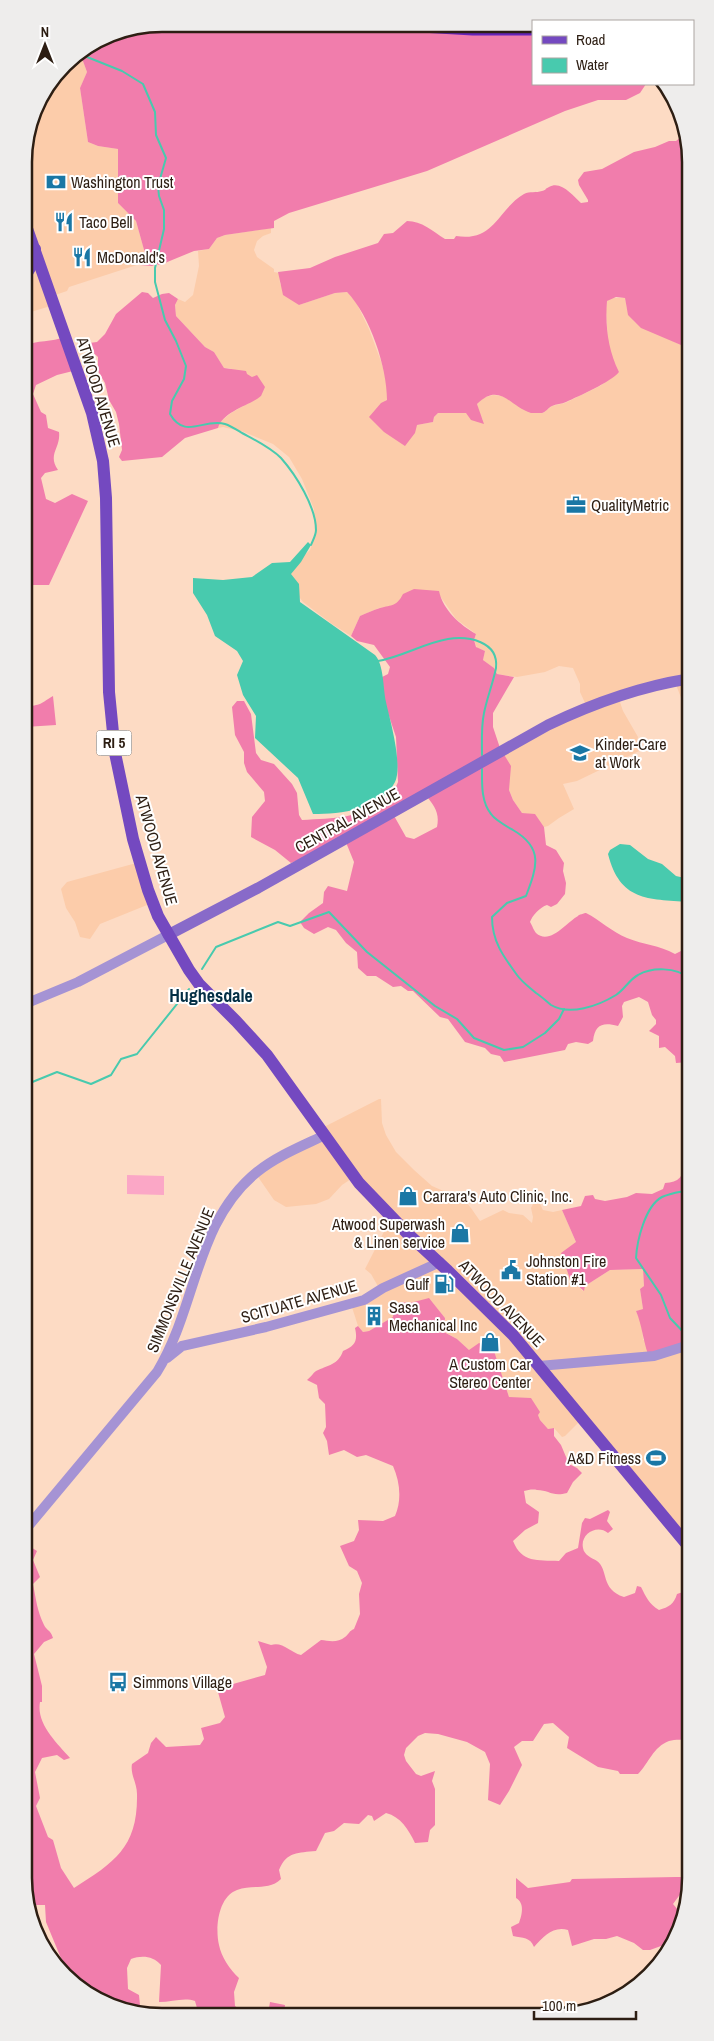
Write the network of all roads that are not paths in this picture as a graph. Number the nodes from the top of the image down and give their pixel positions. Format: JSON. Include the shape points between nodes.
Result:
{"nodes":[{"id":1,"x":33,"y":244,"type":"edge"},
{"id":2,"x":35,"y":249,"type":"junction"},
{"id":3,"x":33,"y":257,"type":"edge"},
{"id":4,"x":682,"y":679,"type":"edge"},
{"id":5,"x":168,"y":935,"type":"junction"},
{"id":6,"x":33,"y":1001,"type":"edge"},
{"id":7,"x":325,"y":1136,"type":"junction"},
{"id":8,"x":440,"y":1262,"type":"junction"},
{"id":9,"x":681,"y":1347,"type":"edge"},
{"id":10,"x":165,"y":1360,"type":"junction"},
{"id":11,"x":540,"y":1366,"type":"junction"},
{"id":12,"x":33,"y":1521,"type":"edge"},
{"id":13,"x":681,"y":1535,"type":"edge"}],
"edges":[{"from":1,"to":2,"type":"main road","name":"ATWOOD AVENUE","number":"RI 5"},
{"from":2,"to":3,"type":"main road"},
{"from":2,"to":5,"type":"main road","name":"ATWOOD AVENUE","number":"RI 5","via":[[90,408],[103,461],[109,692],[115,753],[142,871]]},
{"from":4,"to":5,"type":"main road","name":"CENTRAL AVENUE","via":[[621,694],[585,707]]},
{"from":5,"to":6,"type":"street","name":"CENTRAL AVENUE","via":[[78,982]]},
{"from":5,"to":7,"type":"main road","name":"ATWOOD AVENUE","number":"RI 5","via":[[199,984],[267,1055]]},
{"from":7,"to":8,"type":"main road","name":"ATWOOD AVENUE","number":"RI 5","via":[[359,1183]]},
{"from":7,"to":10,"type":"street","name":"SIMMONSVILLE AVENUE","via":[[264,1167],[246,1181],[229,1201],[211,1233]]},
{"from":8,"to":10,"type":"street","name":"SCITUATE AVENUE","via":[[364,1300],[266,1328],[182,1346]]},
{"from":8,"to":11,"type":"main road","name":"ATWOOD AVENUE","number":"RI 5"},
{"from":9,"to":11,"type":"street","via":[[654,1356]]},
{"from":10,"to":12,"type":"street","name":"SIMMONSVILLE AVENUE"},
{"from":11,"to":13,"type":"main road","name":"ATWOOD AVENUE","number":"RI 5"}]}
